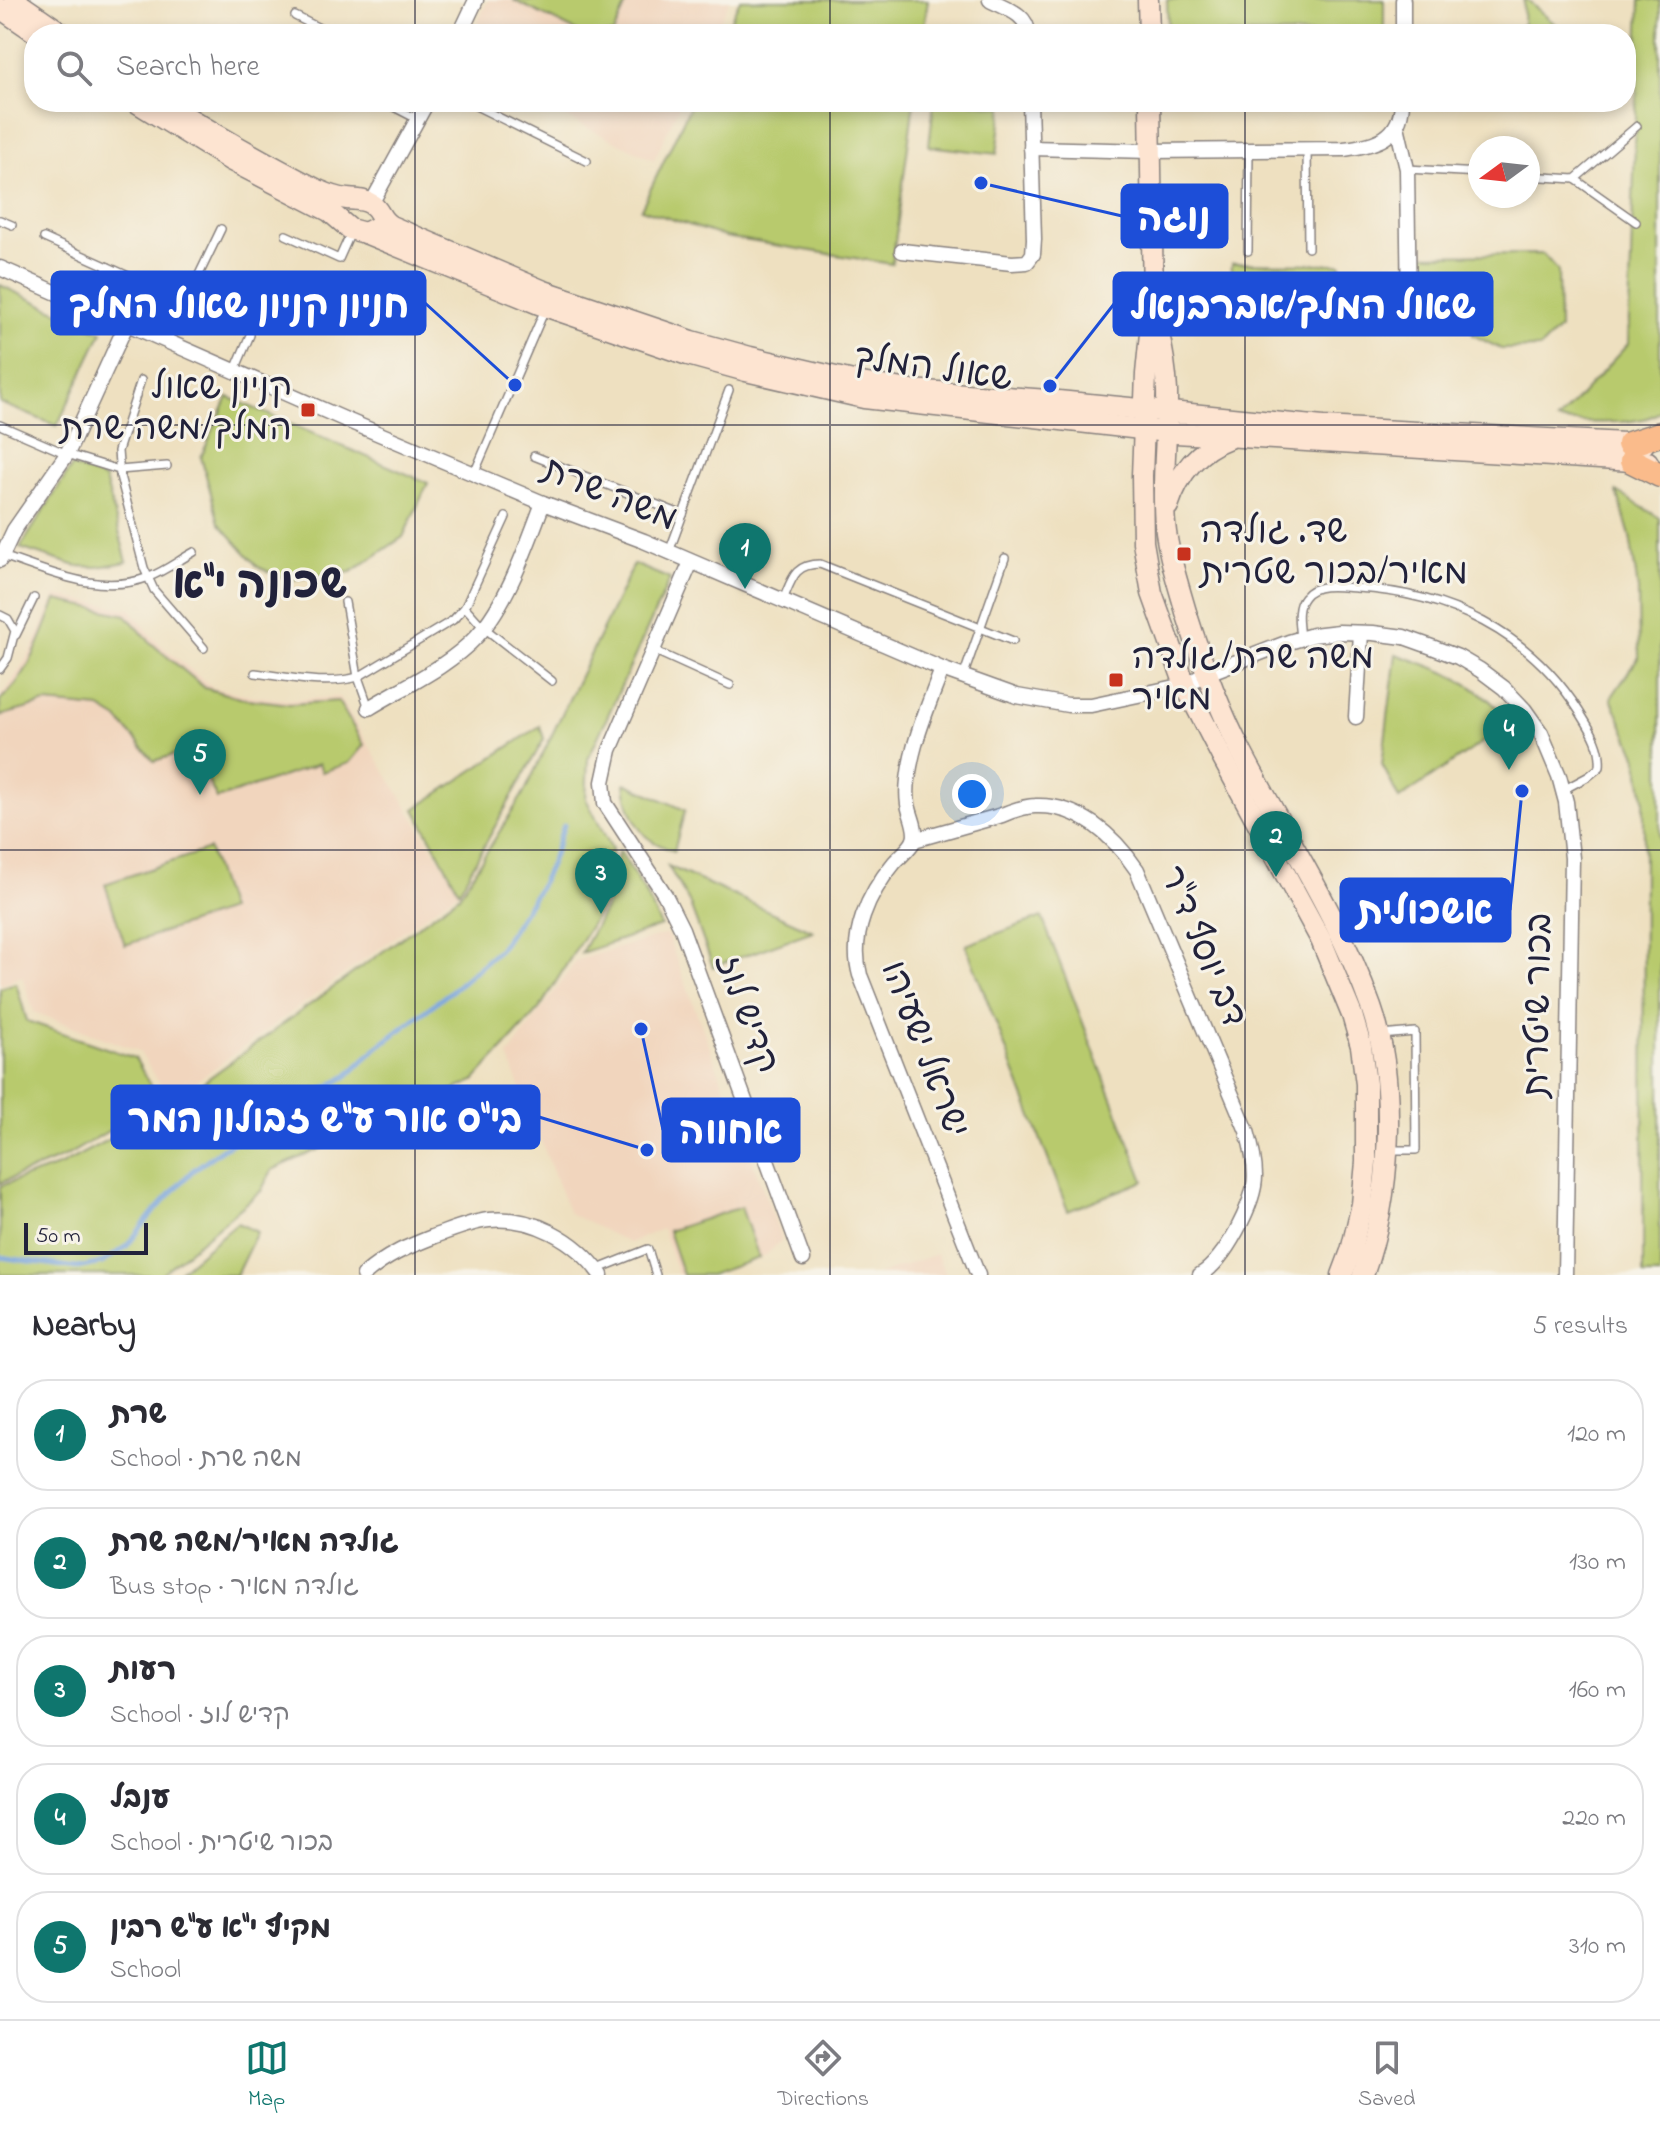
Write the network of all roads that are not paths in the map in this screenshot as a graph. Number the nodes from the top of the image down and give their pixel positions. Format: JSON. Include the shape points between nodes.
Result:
{"nodes":[{"id":1,"x":14,"y":0,"type":"edge"},
{"id":2,"x":476,"y":0,"type":"edge"},
{"id":3,"x":990,"y":0,"type":"edge"},
{"id":4,"x":1148,"y":0,"type":"edge"},
{"id":5,"x":1403,"y":0,"type":"edge"},
{"id":6,"x":0,"y":8,"type":"edge"},
{"id":7,"x":295,"y":16,"type":"dead end"},
{"id":8,"x":24,"y":24,"type":"edge"},
{"id":9,"x":49,"y":24,"type":"edge"},
{"id":10,"x":311,"y":24,"type":"edge"},
{"id":11,"x":465,"y":24,"type":"edge"},
{"id":12,"x":1027,"y":24,"type":"edge"},
{"id":13,"x":1149,"y":24,"type":"edge"},
{"id":14,"x":1403,"y":24,"type":"edge"},
{"id":15,"x":152,"y":112,"type":"edge"},
{"id":16,"x":179,"y":112,"type":"edge"},
{"id":17,"x":405,"y":112,"type":"edge"},
{"id":18,"x":422,"y":112,"type":"edge"},
{"id":19,"x":488,"y":112,"type":"edge"},
{"id":20,"x":1030,"y":112,"type":"edge"},
{"id":21,"x":1150,"y":112,"type":"edge"},
{"id":22,"x":1400,"y":112,"type":"edge"},
{"id":23,"x":419,"y":119,"type":"junction"},
{"id":24,"x":1397,"y":126,"type":"junction"},
{"id":25,"x":1637,"y":126,"type":"dead end"},
{"id":26,"x":1031,"y":148,"type":"junction"},
{"id":27,"x":1307,"y":149,"type":"junction"},
{"id":28,"x":1249,"y":150,"type":"junction"},
{"id":29,"x":1150,"y":151,"type":"junction"},
{"id":30,"x":587,"y":161,"type":"dead end"},
{"id":31,"x":1407,"y":169,"type":"junction"},
{"id":32,"x":1468,"y":172,"type":"edge"},
{"id":33,"x":1540,"y":177,"type":"edge"},
{"id":34,"x":1575,"y":179,"type":"junction"},
{"id":35,"x":350,"y":200,"type":"junction"},
{"id":36,"x":375,"y":210,"type":"junction"},
{"id":37,"x":0,"y":220,"type":"edge"},
{"id":38,"x":1636,"y":222,"type":"dead end"},
{"id":39,"x":12,"y":225,"type":"dead end"},
{"id":40,"x":353,"y":228,"type":"junction"},
{"id":41,"x":221,"y":229,"type":"dead end"},
{"id":42,"x":286,"y":235,"type":"dead end"},
{"id":43,"x":44,"y":238,"type":"dead end"},
{"id":44,"x":1308,"y":248,"type":"dead end"},
{"id":45,"x":902,"y":251,"type":"dead end"},
{"id":46,"x":1248,"y":251,"type":"dead end"},
{"id":47,"x":108,"y":267,"type":"junction"},
{"id":48,"x":0,"y":268,"type":"edge"},
{"id":49,"x":186,"y":302,"type":"junction"},
{"id":50,"x":1153,"y":303,"type":"junction"},
{"id":51,"x":88,"y":306,"type":"junction"},
{"id":52,"x":546,"y":307,"type":"junction"},
{"id":53,"x":1409,"y":309,"type":"dead end"},
{"id":54,"x":127,"y":323,"type":"junction"},
{"id":55,"x":250,"y":335,"type":"dead end"},
{"id":56,"x":167,"y":341,"type":"junction"},
{"id":57,"x":235,"y":371,"type":"junction"},
{"id":58,"x":141,"y":380,"type":"dead end"},
{"id":59,"x":729,"y":390,"type":"dead end"},
{"id":60,"x":1144,"y":420,"type":"junction"},
{"id":61,"x":1166,"y":422,"type":"junction"},
{"id":62,"x":0,"y":425,"type":"edge"},
{"id":63,"x":1660,"y":434,"type":"edge"},
{"id":64,"x":1234,"y":436,"type":"junction"},
{"id":65,"x":1660,"y":444,"type":"edge"},
{"id":66,"x":1630,"y":453,"type":"junction"},
{"id":67,"x":67,"y":454,"type":"junction"},
{"id":68,"x":534,"y":456,"type":"dead end"},
{"id":69,"x":1660,"y":463,"type":"edge"},
{"id":70,"x":167,"y":466,"type":"dead end"},
{"id":71,"x":119,"y":470,"type":"junction"},
{"id":72,"x":474,"y":474,"type":"junction"},
{"id":73,"x":1660,"y":475,"type":"edge"},
{"id":74,"x":543,"y":503,"type":"junction"},
{"id":75,"x":1165,"y":514,"type":"junction"},
{"id":76,"x":683,"y":515,"type":"junction"},
{"id":77,"x":506,"y":517,"type":"dead end"},
{"id":78,"x":194,"y":552,"type":"dead end"},
{"id":79,"x":669,"y":552,"type":"junction"},
{"id":80,"x":1,"y":558,"type":"edge"},
{"id":81,"x":1005,"y":558,"type":"dead end"},
{"id":82,"x":691,"y":562,"type":"junction"},
{"id":83,"x":148,"y":577,"type":"junction"},
{"id":84,"x":34,"y":598,"type":"dead end"},
{"id":85,"x":782,"y":601,"type":"junction"},
{"id":86,"x":345,"y":602,"type":"dead end"},
{"id":87,"x":465,"y":607,"type":"junction"},
{"id":88,"x":0,"y":615,"type":"edge"},
{"id":89,"x":483,"y":627,"type":"junction"},
{"id":90,"x":980,"y":628,"type":"junction"},
{"id":91,"x":1361,"y":633,"type":"junction"},
{"id":92,"x":1300,"y":639,"type":"junction"},
{"id":93,"x":14,"y":641,"type":"junction"},
{"id":94,"x":1013,"y":641,"type":"dead end"},
{"id":95,"x":204,"y":648,"type":"dead end"},
{"id":96,"x":653,"y":650,"type":"junction"},
{"id":97,"x":0,"y":669,"type":"edge"},
{"id":98,"x":942,"y":669,"type":"junction"},
{"id":99,"x":255,"y":673,"type":"dead end"},
{"id":100,"x":1208,"y":673,"type":"junction"},
{"id":101,"x":358,"y":677,"type":"junction"},
{"id":102,"x":963,"y":677,"type":"junction"},
{"id":103,"x":552,"y":681,"type":"dead end"},
{"id":104,"x":730,"y":685,"type":"dead end"},
{"id":105,"x":1185,"y":685,"type":"junction"},
{"id":106,"x":369,"y":708,"type":"joint"},
{"id":107,"x":1356,"y":717,"type":"dead end"},
{"id":108,"x":1563,"y":790,"type":"junction"},
{"id":109,"x":914,"y":840,"type":"junction"},
{"id":110,"x":1378,"y":1035,"type":"junction"},
{"id":111,"x":1387,"y":1150,"type":"junction"},
{"id":112,"x":803,"y":1259,"type":"dead end"},
{"id":113,"x":599,"y":1272,"type":"edge"},
{"id":114,"x":364,"y":1275,"type":"edge"},
{"id":115,"x":656,"y":1275,"type":"edge"},
{"id":116,"x":978,"y":1275,"type":"edge"},
{"id":117,"x":1200,"y":1275,"type":"edge"},
{"id":118,"x":1342,"y":1275,"type":"edge"},
{"id":119,"x":1363,"y":1275,"type":"edge"},
{"id":120,"x":1565,"y":1275,"type":"edge"}],
"edges":[{"from":1,"to":9,"type":"street"},
{"from":2,"to":11,"type":"street"},
{"from":3,"to":12,"type":"street"},
{"from":4,"to":13,"type":"street"},
{"from":5,"to":14,"type":"street"},
{"from":6,"to":8,"type":"street"},
{"from":7,"to":10,"type":"lane"},
{"from":15,"to":40,"type":"street","name":"שאול המלך"},
{"from":16,"to":35,"type":"street","via":[[321,191]]},
{"from":17,"to":23,"type":"lane"},
{"from":18,"to":23,"type":"street"},
{"from":19,"to":30,"type":"lane"},
{"from":20,"to":26,"type":"street"},
{"from":21,"to":29,"type":"street"},
{"from":22,"to":24,"type":"street"},
{"from":23,"to":36,"type":"street"},
{"from":24,"to":27,"type":"street","via":[[1384,140],[1366,146]]},
{"from":24,"to":31,"type":"street"},
{"from":25,"to":34,"type":"lane"},
{"from":26,"to":29,"type":"street"},
{"from":26,"to":45,"type":"street","via":[[1034,239],[1027,262]]},
{"from":27,"to":28,"type":"street"},
{"from":27,"to":44,"type":"lane"},
{"from":28,"to":29,"type":"street"},
{"from":28,"to":46,"type":"lane"},
{"from":29,"to":50,"type":"street"},
{"from":31,"to":32,"type":"lane"},
{"from":31,"to":53,"type":"street"},
{"from":33,"to":34,"type":"lane"},
{"from":34,"to":38,"type":"lane"},
{"from":35,"to":36,"type":"street","via":[[362,200]]},
{"from":35,"to":40,"type":"street","via":[[339,214]]},
{"from":36,"to":40,"type":"street","via":[[377,227]]},
{"from":36,"to":60,"type":"street","name":"שאול המלך","via":[[391,226],[544,291],[750,357],[866,384],[1048,400]]},
{"from":37,"to":39,"type":"lane"},
{"from":40,"to":42,"type":"lane","via":[[339,259]]},
{"from":40,"to":52,"type":"street","name":"שאול המלך"},
{"from":41,"to":49,"type":"lane"},
{"from":43,"to":47,"type":"lane"},
{"from":47,"to":49,"type":"lane"},
{"from":47,"to":51,"type":"lane"},
{"from":48,"to":51,"type":"street","name":"משה שרת"},
{"from":49,"to":56,"type":"lane"},
{"from":50,"to":60,"type":"street"},
{"from":50,"to":61,"type":"street","via":[[1167,391]]},
{"from":51,"to":54,"type":"street","name":"משה שרת"},
{"from":52,"to":60,"type":"street","name":"שאול המלך","via":[[688,355],[864,398]]},
{"from":52,"to":72,"type":"lane"},
{"from":54,"to":56,"type":"street","name":"משה שרת"},
{"from":54,"to":67,"type":"street"},
{"from":55,"to":57,"type":"lane"},
{"from":56,"to":57,"type":"street","name":"משה שרת"},
{"from":57,"to":72,"type":"street","name":"משה שרת"},
{"from":58,"to":71,"type":"lane","via":[[118,451]]},
{"from":59,"to":76,"type":"lane"},
{"from":60,"to":61,"type":"street","name":"שאול המלך"},
{"from":60,"to":105,"type":"street","via":[[1145,554],[1152,593]]},
{"from":61,"to":64,"type":"street","name":"שאול המלך"},
{"from":61,"to":66,"type":"street","name":"שאול המלך","via":[[1323,427]]},
{"from":61,"to":75,"type":"street"},
{"from":62,"to":67,"type":"lane"},
{"from":63,"to":66,"type":"highway"},
{"from":64,"to":66,"type":"street","name":"שאול המלך"},
{"from":64,"to":75,"type":"street","via":[[1194,460]]},
{"from":65,"to":66,"type":"street","name":"שאול המלך"},
{"from":66,"to":69,"type":"street","name":"שאול המלך"},
{"from":66,"to":73,"type":"highway"},
{"from":67,"to":71,"type":"lane"},
{"from":67,"to":80,"type":"street","via":[[14,530]]},
{"from":68,"to":76,"type":"lane"},
{"from":70,"to":71,"type":"lane"},
{"from":71,"to":83,"type":"lane"},
{"from":72,"to":74,"type":"street","name":"משה שרת"},
{"from":74,"to":79,"type":"street","name":"משה שרת"},
{"from":74,"to":89,"type":"street","via":[[514,578]]},
{"from":75,"to":100,"type":"street","via":[[1170,554]]},
{"from":76,"to":79,"type":"lane"},
{"from":77,"to":87,"type":"lane"},
{"from":78,"to":83,"type":"lane"},
{"from":79,"to":82,"type":"street","name":"משה שרת"},
{"from":80,"to":83,"type":"lane","via":[[90,584]]},
{"from":81,"to":90,"type":"lane"},
{"from":82,"to":85,"type":"street","name":"משה שרת"},
{"from":82,"to":96,"type":"street"},
{"from":83,"to":95,"type":"lane"},
{"from":84,"to":93,"type":"lane"},
{"from":85,"to":90,"type":"lane","via":[[797,570],[820,564]]},
{"from":85,"to":98,"type":"street","name":"משה שרת"},
{"from":86,"to":101,"type":"lane"},
{"from":87,"to":89,"type":"lane"},
{"from":87,"to":101,"type":"lane","via":[[453,620]]},
{"from":88,"to":93,"type":"lane","via":[[15,631]]},
{"from":89,"to":103,"type":"lane"},
{"from":89,"to":106,"type":"street","via":[[449,660]]},
{"from":90,"to":94,"type":"lane"},
{"from":90,"to":102,"type":"lane"},
{"from":91,"to":92,"type":"street","name":"בכור שיטרית"},
{"from":91,"to":107,"type":"street"},
{"from":91,"to":108,"type":"street","name":"בכור שיטרית","via":[[1404,637],[1445,652],[1504,688],[1541,733]]},
{"from":92,"to":100,"type":"street","name":"בכור שיטרית"},
{"from":92,"to":108,"type":"lane","via":[[1298,611],[1304,596],[1334,586],[1426,599],[1496,627],[1544,664],[1565,688],[1601,752],[1600,767]]},
{"from":93,"to":97,"type":"lane"},
{"from":96,"to":104,"type":"lane"},
{"from":96,"to":112,"type":"street","name":"קדיש לוז","via":[[610,750],[605,803],[682,929]]},
{"from":98,"to":102,"type":"street","name":"משה שרת"},
{"from":98,"to":109,"type":"street","via":[[908,782]]},
{"from":99,"to":101,"type":"lane","via":[[328,682]]},
{"from":100,"to":105,"type":"street","name":"משה שרת"},
{"from":100,"to":110,"type":"street","via":[[1241,751],[1339,931]]},
{"from":101,"to":106,"type":"lane"},
{"from":102,"to":105,"type":"street","name":"משה שרת","via":[[1017,696],[1068,705]]},
{"from":105,"to":118,"type":"street","via":[[1321,940],[1361,1046],[1366,1162],[1362,1204]]},
{"from":108,"to":120,"type":"street","name":"בכור שיטרית","via":[[1572,858]]},
{"from":109,"to":116,"type":"street","name":"ישראל ישעיהו","via":[[865,911],[855,959]]},
{"from":109,"to":117,"type":"street","name":"דב יוסף ד\"ר","via":[[1033,805],[1080,816],[1122,847],[1137,870],[1253,1151],[1253,1188],[1241,1221],[1223,1252]]},
{"from":110,"to":111,"type":"street","via":[[1386,1083]]},
{"from":110,"to":111,"type":"lane","via":[[1415,1032],[1416,1150]]},
{"from":111,"to":119,"type":"street","via":[[1382,1208]]},
{"from":113,"to":114,"type":"street","via":[[552,1232],[511,1219],[466,1225],[399,1250]]},
{"from":113,"to":115,"type":"lane","via":[[648,1249]]}]}
